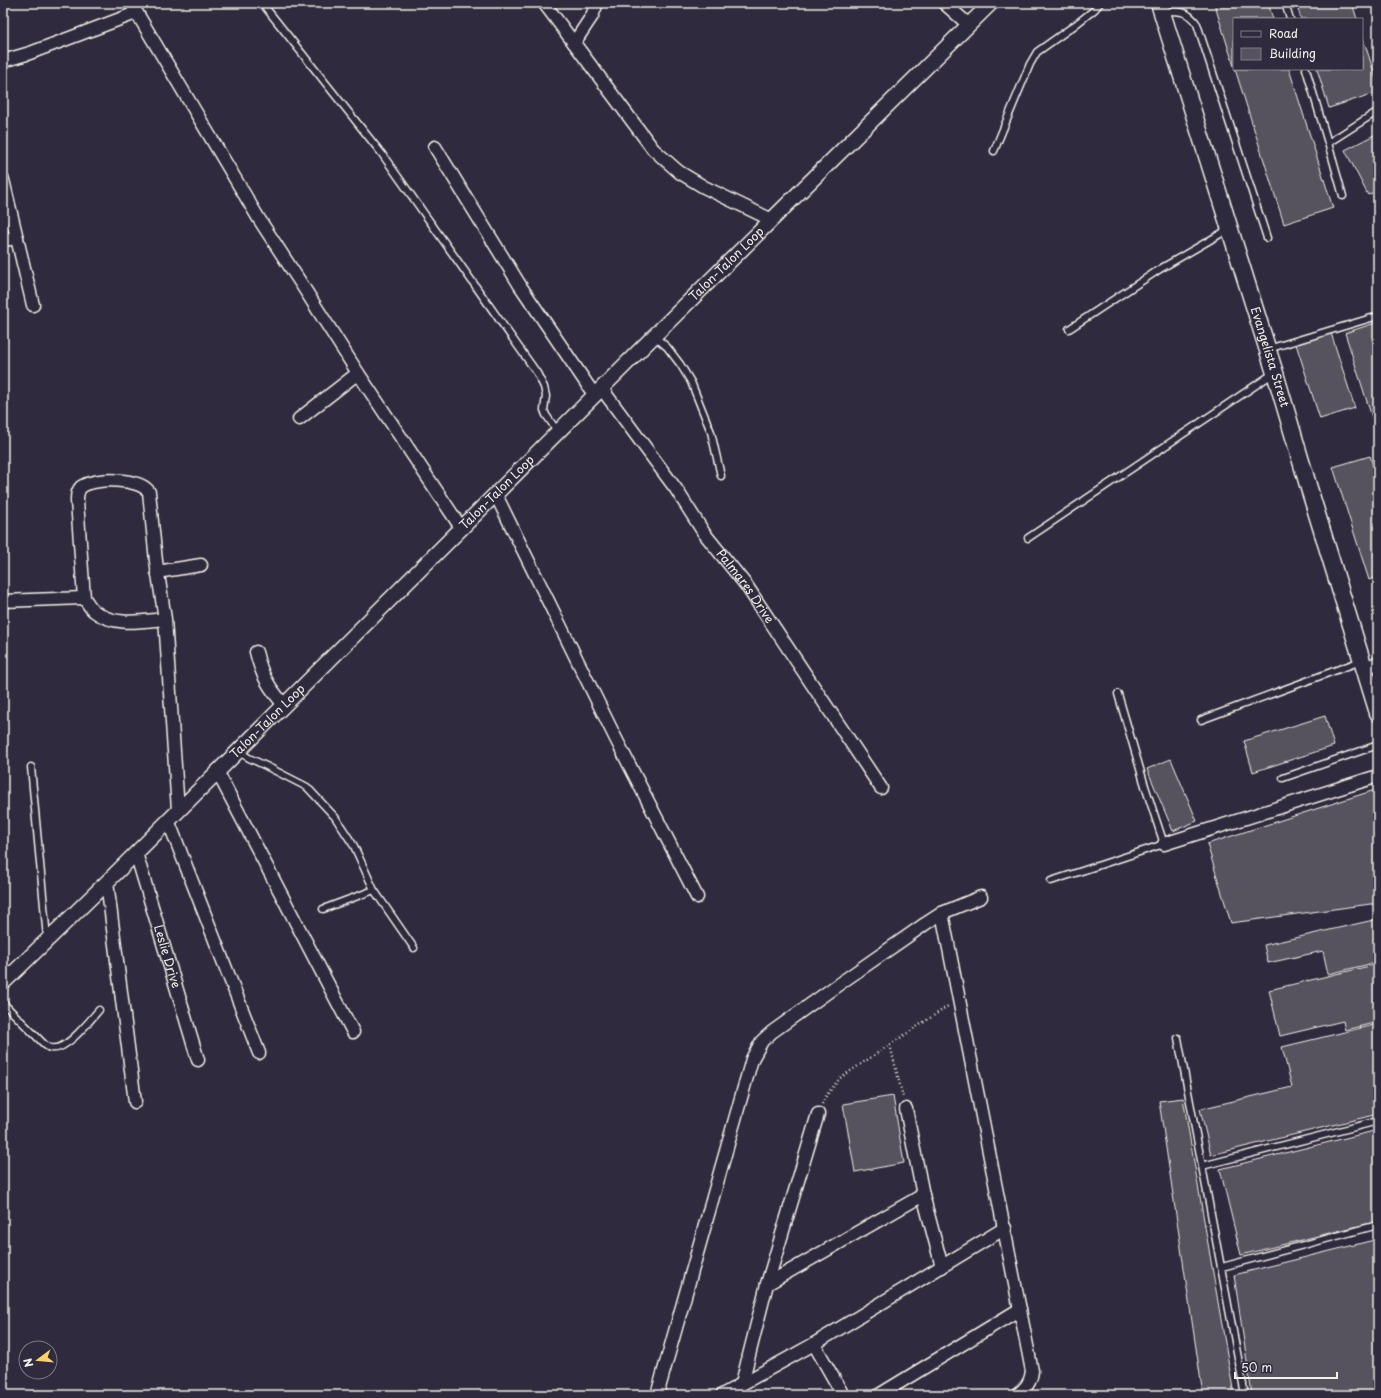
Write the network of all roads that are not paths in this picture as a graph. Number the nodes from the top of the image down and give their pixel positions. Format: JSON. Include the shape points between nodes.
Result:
{"nodes":[{"id":1,"x":262,"y":3,"type":"edge"},
{"id":2,"x":544,"y":3,"type":"edge"},
{"id":3,"x":597,"y":3,"type":"edge"},
{"id":4,"x":944,"y":3,"type":"edge"},
{"id":5,"x":991,"y":3,"type":"edge"},
{"id":6,"x":1100,"y":3,"type":"edge"},
{"id":7,"x":1285,"y":3,"type":"edge"},
{"id":8,"x":1160,"y":7,"type":"edge"},
{"id":9,"x":134,"y":8,"type":"edge"},
{"id":10,"x":1290,"y":18,"type":"edge"},
{"id":11,"x":969,"y":25,"type":"junction"},
{"id":12,"x":574,"y":43,"type":"junction"},
{"id":13,"x":3,"y":61,"type":"edge"},
{"id":14,"x":1306,"y":70,"type":"edge"},
{"id":15,"x":1378,"y":111,"type":"edge"},
{"id":16,"x":1328,"y":143,"type":"junction"},
{"id":17,"x":435,"y":147,"type":"dead end"},
{"id":18,"x":994,"y":151,"type":"dead end"},
{"id":19,"x":3,"y":180,"type":"edge"},
{"id":20,"x":1343,"y":196,"type":"dead end"},
{"id":21,"x":772,"y":220,"type":"junction"},
{"id":22,"x":1228,"y":229,"type":"junction"},
{"id":23,"x":17,"y":238,"type":"junction"},
{"id":24,"x":1267,"y":238,"type":"dead end"},
{"id":25,"x":3,"y":240,"type":"edge"},
{"id":26,"x":33,"y":305,"type":"dead end"},
{"id":27,"x":1378,"y":316,"type":"edge"},
{"id":28,"x":1069,"y":329,"type":"dead end"},
{"id":29,"x":654,"y":336,"type":"junction"},
{"id":30,"x":1267,"y":349,"type":"junction"},
{"id":31,"x":358,"y":373,"type":"junction"},
{"id":32,"x":1275,"y":373,"type":"junction"},
{"id":33,"x":598,"y":392,"type":"junction"},
{"id":34,"x":299,"y":419,"type":"dead end"},
{"id":35,"x":558,"y":432,"type":"junction"},
{"id":36,"x":721,"y":476,"type":"dead end"},
{"id":37,"x":496,"y":495,"type":"junction"},
{"id":38,"x":462,"y":529,"type":"junction"},
{"id":39,"x":1028,"y":538,"type":"dead end"},
{"id":40,"x":201,"y":565,"type":"dead end"},
{"id":41,"x":157,"y":572,"type":"junction"},
{"id":42,"x":84,"y":598,"type":"junction"},
{"id":43,"x":3,"y":602,"type":"edge"},
{"id":44,"x":165,"y":619,"type":"junction"},
{"id":45,"x":256,"y":652,"type":"dead end"},
{"id":46,"x":1368,"y":664,"type":"edge"},
{"id":47,"x":1118,"y":694,"type":"dead end"},
{"id":48,"x":284,"y":705,"type":"junction"},
{"id":49,"x":1378,"y":713,"type":"edge"},
{"id":50,"x":1202,"y":720,"type":"dead end"},
{"id":51,"x":1378,"y":745,"type":"edge"},
{"id":52,"x":238,"y":751,"type":"junction"},
{"id":53,"x":31,"y":767,"type":"dead end"},
{"id":54,"x":217,"y":771,"type":"junction"},
{"id":55,"x":1378,"y":776,"type":"edge"},
{"id":56,"x":1283,"y":778,"type":"dead end"},
{"id":57,"x":880,"y":788,"type":"dead end"},
{"id":58,"x":173,"y":815,"type":"junction"},
{"id":59,"x":1164,"y":844,"type":"junction"},
{"id":60,"x":136,"y":853,"type":"junction"},
{"id":61,"x":1051,"y":881,"type":"dead end"},
{"id":62,"x":107,"y":882,"type":"junction"},
{"id":63,"x":374,"y":890,"type":"junction"},
{"id":64,"x":697,"y":897,"type":"dead end"},
{"id":65,"x":980,"y":898,"type":"dead end"},
{"id":66,"x":323,"y":909,"type":"dead end"},
{"id":67,"x":942,"y":913,"type":"junction"},
{"id":68,"x":47,"y":939,"type":"junction"},
{"id":69,"x":414,"y":948,"type":"dead end"},
{"id":70,"x":3,"y":983,"type":"edge"},
{"id":71,"x":3,"y":1003,"type":"edge"},
{"id":72,"x":99,"y":1010,"type":"dead end"},
{"id":73,"x":353,"y":1032,"type":"dead end"},
{"id":74,"x":1178,"y":1038,"type":"dead end"},
{"id":75,"x":259,"y":1053,"type":"dead end"},
{"id":76,"x":198,"y":1060,"type":"dead end"},
{"id":77,"x":135,"y":1102,"type":"dead end"},
{"id":78,"x":906,"y":1109,"type":"road end"},
{"id":79,"x":818,"y":1114,"type":"road end"},
{"id":80,"x":1378,"y":1121,"type":"edge"},
{"id":81,"x":1202,"y":1166,"type":"junction"},
{"id":82,"x":923,"y":1195,"type":"junction"},
{"id":83,"x":1378,"y":1225,"type":"edge"},
{"id":84,"x":1005,"y":1228,"type":"junction"},
{"id":85,"x":942,"y":1267,"type":"junction"},
{"id":86,"x":1222,"y":1267,"type":"junction"},
{"id":87,"x":767,"y":1284,"type":"junction"},
{"id":88,"x":1020,"y":1309,"type":"junction"},
{"id":89,"x":814,"y":1344,"type":"junction"},
{"id":90,"x":742,"y":1383,"type":"junction"},
{"id":91,"x":657,"y":1395,"type":"edge"},
{"id":92,"x":722,"y":1395,"type":"edge"},
{"id":93,"x":843,"y":1395,"type":"edge"},
{"id":94,"x":879,"y":1395,"type":"edge"},
{"id":95,"x":1017,"y":1395,"type":"edge"},
{"id":96,"x":1245,"y":1395,"type":"edge"}],
"edges":[{"from":1,"to":35,"type":"lane","via":[[382,154],[538,373],[546,396],[544,410]]},
{"from":2,"to":12,"type":"street"},
{"from":3,"to":12,"type":"street","via":[[592,16]]},
{"from":4,"to":11,"type":"street"},
{"from":5,"to":11,"type":"street","name":"Talon-Talon Loop"},
{"from":6,"to":18,"type":"lane","via":[[1037,52]]},
{"from":7,"to":10,"type":"lane"},
{"from":8,"to":22,"type":"main road","name":"Evangelista Street"},
{"from":8,"to":24,"type":"lane","via":[[1190,15],[1198,24]]},
{"from":9,"to":13,"type":"street","via":[[30,53]]},
{"from":9,"to":31,"type":"street","via":[[248,202]]},
{"from":11,"to":21,"type":"street","name":"Talon-Talon Loop"},
{"from":12,"to":21,"type":"street","via":[[653,149],[680,172],[704,187]]},
{"from":14,"to":16,"type":"lane"},
{"from":15,"to":16,"type":"lane"},
{"from":16,"to":20,"type":"lane"},
{"from":17,"to":33,"type":"street","name":"Palmares Drive","via":[[525,293]]},
{"from":19,"to":23,"type":"street"},
{"from":21,"to":29,"type":"street","name":"Talon-Talon Loop"},
{"from":22,"to":28,"type":"lane","via":[[1160,269]]},
{"from":22,"to":30,"type":"main road","name":"Evangelista Street"},
{"from":23,"to":25,"type":"street"},
{"from":23,"to":26,"type":"street"},
{"from":27,"to":30,"type":"lane"},
{"from":29,"to":33,"type":"street","name":"Talon-Talon Loop"},
{"from":29,"to":36,"type":"lane","via":[[680,364],[691,382],[710,432]]},
{"from":30,"to":32,"type":"main road","name":"Evangelista Street"},
{"from":31,"to":34,"type":"street"},
{"from":31,"to":38,"type":"street"},
{"from":32,"to":39,"type":"lane"},
{"from":32,"to":46,"type":"main road","name":"Evangelista Street"},
{"from":33,"to":35,"type":"street","name":"Talon-Talon Loop"},
{"from":33,"to":57,"type":"street","name":"Palmares Drive","via":[[676,489],[704,533],[746,585]]},
{"from":35,"to":37,"type":"street","name":"Talon-Talon Loop"},
{"from":37,"to":38,"type":"street","name":"Talon-Talon Loop"},
{"from":37,"to":64,"type":"street"},
{"from":38,"to":48,"type":"street","name":"Talon-Talon Loop"},
{"from":40,"to":41,"type":"street"},
{"from":41,"to":42,"type":"street","via":[[147,488],[128,482],[101,481],[88,484],[77,492]]},
{"from":41,"to":44,"type":"street"},
{"from":42,"to":43,"type":"street"},
{"from":42,"to":44,"type":"street","via":[[93,610],[118,622]]},
{"from":44,"to":58,"type":"street"},
{"from":45,"to":48,"type":"street","via":[[269,687]]},
{"from":46,"to":49,"type":"main road","name":"Evangelista Street"},
{"from":46,"to":50,"type":"lane"},
{"from":47,"to":59,"type":"lane"},
{"from":48,"to":52,"type":"street","name":"Talon-Talon Loop"},
{"from":51,"to":56,"type":"lane"},
{"from":52,"to":54,"type":"street","name":"Talon-Talon Loop"},
{"from":52,"to":63,"type":"lane","via":[[307,788],[326,807],[354,846]]},
{"from":53,"to":68,"type":"lane"},
{"from":54,"to":58,"type":"street","name":"Talon-Talon Loop"},
{"from":54,"to":73,"type":"street"},
{"from":55,"to":59,"type":"street"},
{"from":58,"to":60,"type":"street","name":"Talon-Talon Loop"},
{"from":58,"to":75,"type":"street"},
{"from":59,"to":61,"type":"lane"},
{"from":60,"to":62,"type":"street","name":"Talon-Talon Loop"},
{"from":60,"to":76,"type":"street","name":"Leslie Drive"},
{"from":62,"to":68,"type":"street","name":"Talon-Talon Loop"},
{"from":62,"to":77,"type":"street"},
{"from":63,"to":66,"type":"lane"},
{"from":63,"to":69,"type":"lane"},
{"from":65,"to":67,"type":"street"},
{"from":67,"to":84,"type":"street"},
{"from":67,"to":91,"type":"street","via":[[762,1041],[752,1059]]},
{"from":68,"to":70,"type":"street","name":"Talon-Talon Loop"},
{"from":71,"to":72,"type":"lane","via":[[51,1048],[66,1044]]},
{"from":74,"to":81,"type":"lane"},
{"from":78,"to":82,"type":"street"},
{"from":79,"to":87,"type":"street"},
{"from":80,"to":81,"type":"lane"},
{"from":81,"to":86,"type":"lane"},
{"from":82,"to":85,"type":"street"},
{"from":82,"to":87,"type":"street"},
{"from":83,"to":86,"type":"lane"},
{"from":84,"to":85,"type":"street"},
{"from":84,"to":88,"type":"street"},
{"from":85,"to":89,"type":"street"},
{"from":86,"to":96,"type":"lane"},
{"from":87,"to":90,"type":"street"},
{"from":88,"to":94,"type":"street"},
{"from":88,"to":95,"type":"street","via":[[1032,1371],[1027,1387]]},
{"from":89,"to":90,"type":"street"},
{"from":89,"to":93,"type":"street"},
{"from":90,"to":92,"type":"street"}]}
